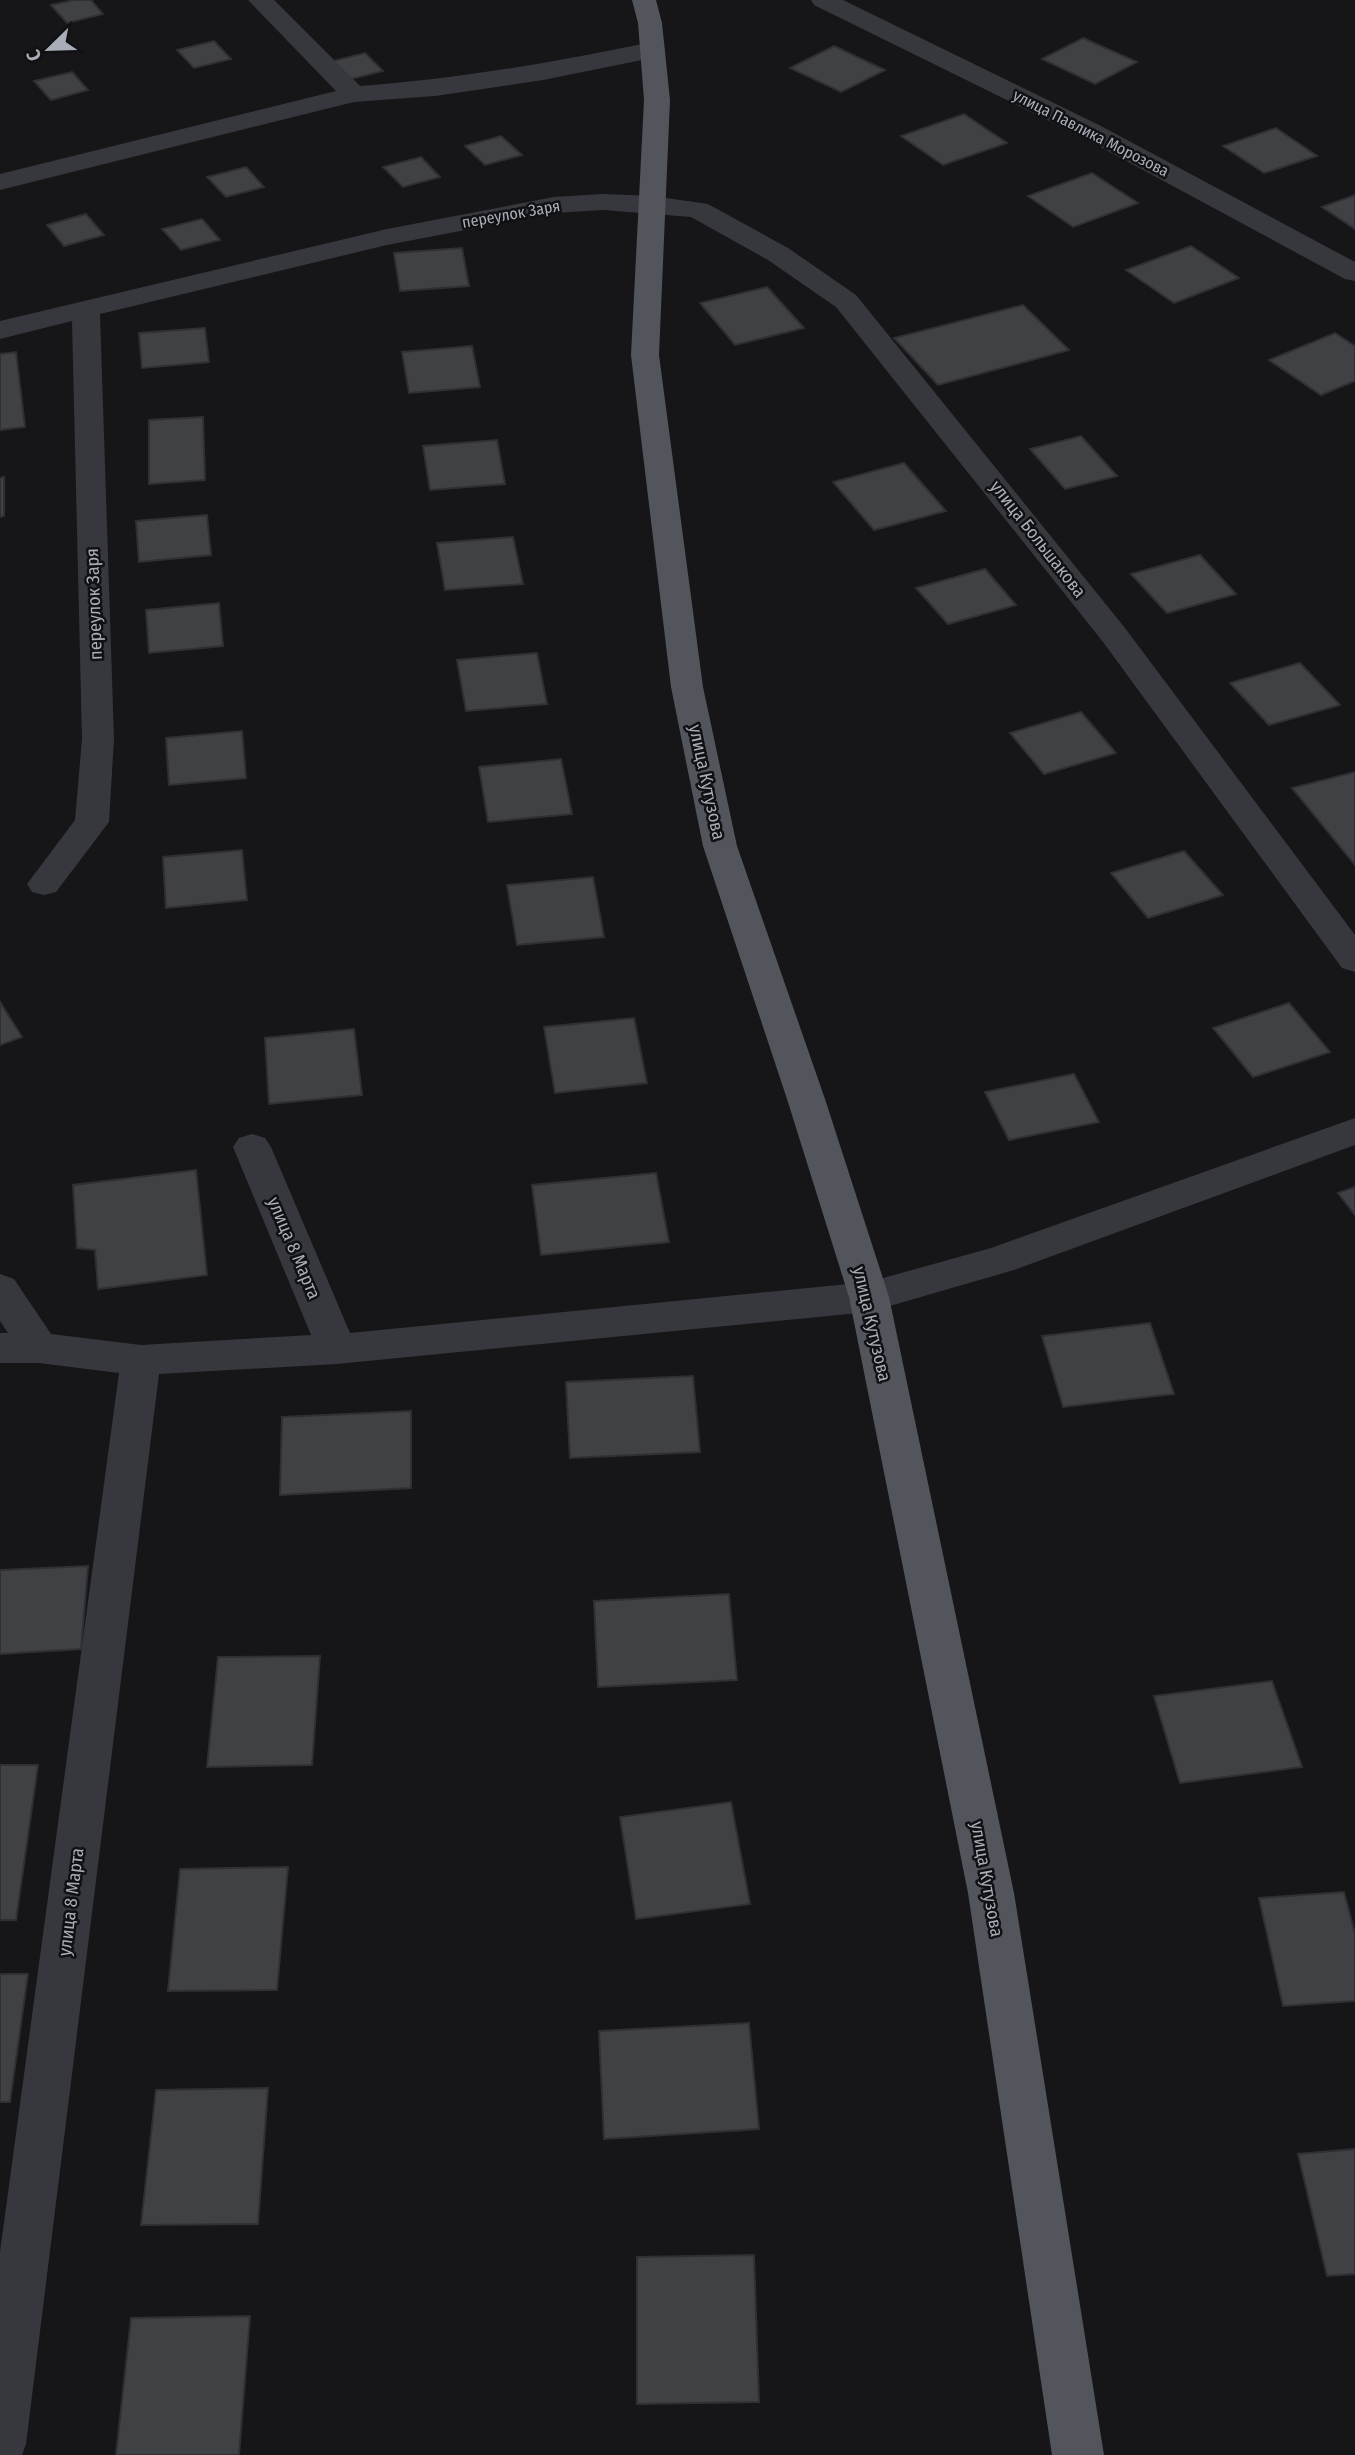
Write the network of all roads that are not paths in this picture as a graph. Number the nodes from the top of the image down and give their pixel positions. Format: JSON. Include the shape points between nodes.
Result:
{"nodes":[{"id":1,"x":260,"y":0,"type":"edge"},
{"id":2,"x":644,"y":0,"type":"edge"},
{"id":3,"x":823,"y":0,"type":"edge"},
{"id":4,"x":652,"y":50,"type":"junction"},
{"id":5,"x":355,"y":94,"type":"junction"},
{"id":6,"x":0,"y":182,"type":"edge"},
{"id":7,"x":652,"y":204,"type":"junction"},
{"id":8,"x":1355,"y":273,"type":"edge"},
{"id":9,"x":86,"y":308,"type":"junction"},
{"id":10,"x":0,"y":330,"type":"edge"},
{"id":11,"x":44,"y":884,"type":"dead end"},
{"id":12,"x":1355,"y":960,"type":"edge"},
{"id":13,"x":1355,"y":1131,"type":"edge"},
{"id":14,"x":251,"y":1147,"type":"dead end"},
{"id":15,"x":0,"y":1289,"type":"edge"},
{"id":16,"x":869,"y":1297,"type":"junction"},
{"id":17,"x":0,"y":1348,"type":"edge"},
{"id":18,"x":39,"y":1348,"type":"junction"},
{"id":19,"x":337,"y":1349,"type":"junction"},
{"id":20,"x":141,"y":1360,"type":"junction"},
{"id":21,"x":0,"y":2444,"type":"edge"},
{"id":22,"x":1078,"y":2455,"type":"edge"}],
"edges":[{"from":1,"to":5,"type":"street"},
{"from":2,"to":4,"type":"main road","name":"улица Кутузова"},
{"from":3,"to":8,"type":"street","name":"улица Павлика Морозова","via":[[929,48]]},
{"from":4,"to":5,"type":"street","via":[[435,89]]},
{"from":4,"to":7,"type":"main road","name":"улица Кутузова","via":[[657,100]]},
{"from":5,"to":6,"type":"street"},
{"from":7,"to":9,"type":"street","name":"переулок Заря","via":[[554,205],[387,237]]},
{"from":7,"to":12,"type":"street","name":"улица Большакова","via":[[698,210],[732,226],[846,301],[1114,635]]},
{"from":7,"to":16,"type":"main road","name":"улица Кутузова","via":[[645,355],[687,687],[720,846]]},
{"from":9,"to":10,"type":"street","name":"переулок Заря"},
{"from":9,"to":11,"type":"street","name":"переулок Заря","via":[[98,739],[92,822]]},
{"from":13,"to":16,"type":"street","via":[[1000,1260]]},
{"from":14,"to":19,"type":"street","name":"улица 8 Марта"},
{"from":15,"to":18,"type":"street"},
{"from":16,"to":19,"type":"street"},
{"from":16,"to":22,"type":"main road","name":"улица Кутузова","via":[[991,1893]]},
{"from":17,"to":18,"type":"street"},
{"from":18,"to":20,"type":"street"},
{"from":19,"to":20,"type":"street"},
{"from":20,"to":21,"type":"street","name":"улица 8 Марта"}]}
